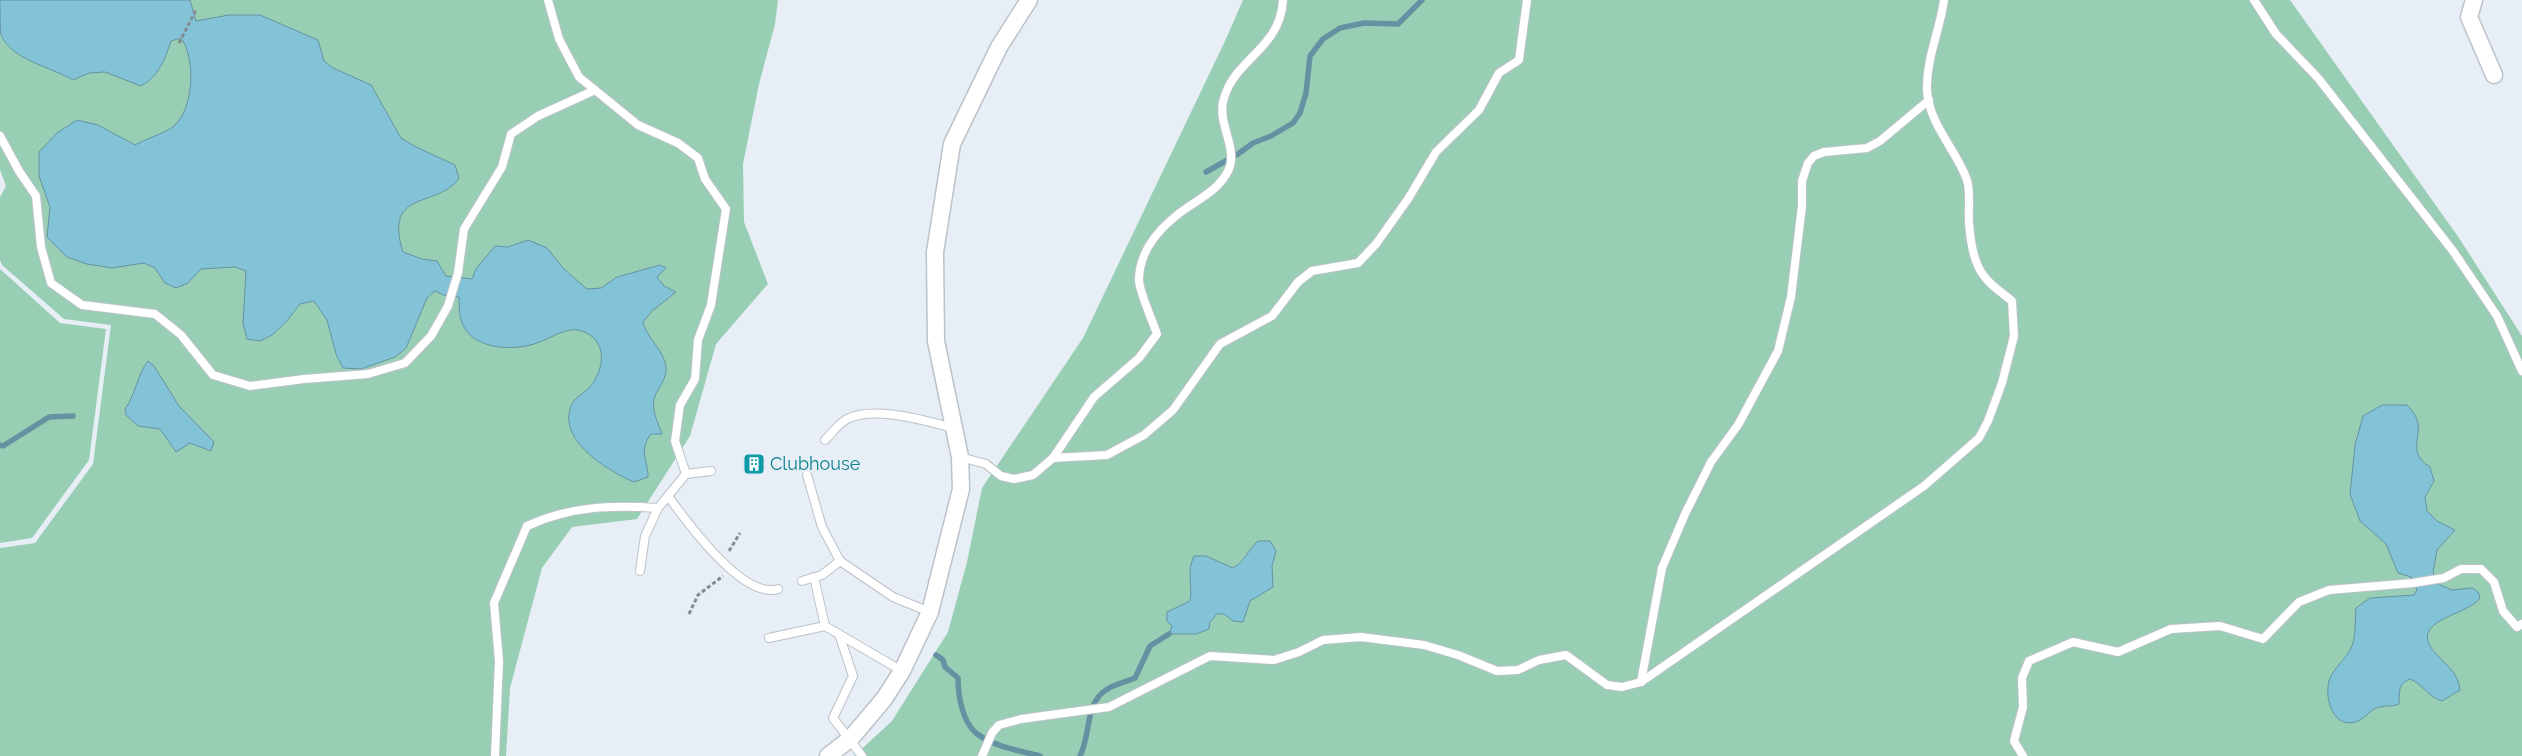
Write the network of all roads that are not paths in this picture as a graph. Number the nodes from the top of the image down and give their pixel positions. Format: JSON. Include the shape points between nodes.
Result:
{"nodes":[{"id":1,"x":548,"y":0,"type":"edge"},
{"id":2,"x":1029,"y":0,"type":"edge"},
{"id":3,"x":1283,"y":0,"type":"edge"},
{"id":4,"x":1527,"y":0,"type":"edge"},
{"id":5,"x":1944,"y":0,"type":"edge"},
{"id":6,"x":2254,"y":0,"type":"edge"},
{"id":7,"x":2474,"y":0,"type":"edge"},
{"id":8,"x":2494,"y":75,"type":"dead end"},
{"id":9,"x":595,"y":90,"type":"junction"},
{"id":10,"x":1929,"y":100,"type":"junction"},
{"id":11,"x":0,"y":136,"type":"edge"},
{"id":12,"x":2522,"y":371,"type":"edge"},
{"id":13,"x":954,"y":428,"type":"junction"},
{"id":14,"x":825,"y":440,"type":"dead end"},
{"id":15,"x":960,"y":457,"type":"junction"},
{"id":16,"x":1053,"y":458,"type":"junction"},
{"id":17,"x":711,"y":471,"type":"dead end"},
{"id":18,"x":686,"y":474,"type":"junction"},
{"id":19,"x":807,"y":475,"type":"dead end"},
{"id":20,"x":668,"y":496,"type":"junction"},
{"id":21,"x":658,"y":508,"type":"junction"},
{"id":22,"x":840,"y":561,"type":"junction"},
{"id":23,"x":640,"y":571,"type":"dead end"},
{"id":24,"x":814,"y":577,"type":"junction"},
{"id":25,"x":802,"y":581,"type":"dead end"},
{"id":26,"x":778,"y":589,"type":"dead end"},
{"id":27,"x":930,"y":612,"type":"junction"},
{"id":28,"x":2522,"y":624,"type":"edge"},
{"id":29,"x":825,"y":626,"type":"junction"},
{"id":30,"x":839,"y":634,"type":"junction"},
{"id":31,"x":769,"y":638,"type":"dead end"},
{"id":32,"x":902,"y":671,"type":"junction"},
{"id":33,"x":1641,"y":682,"type":"junction"},
{"id":34,"x":850,"y":738,"type":"junction"},
{"id":35,"x":495,"y":756,"type":"edge"},
{"id":36,"x":828,"y":756,"type":"edge"},
{"id":37,"x":862,"y":756,"type":"edge"},
{"id":38,"x":982,"y":756,"type":"edge"},
{"id":39,"x":2023,"y":756,"type":"edge"}],
"edges":[{"from":1,"to":9,"type":"lane","via":[[559,39],[579,77]]},
{"from":2,"to":13,"type":"street","via":[[999,47],[952,144],[935,252],[936,341]]},
{"from":3,"to":16,"type":"lane","via":[[1277,29],[1237,72],[1223,102],[1224,128],[1232,160],[1228,172],[1214,190],[1176,215],[1145,250],[1139,281],[1157,334],[1139,358],[1094,397]]},
{"from":4,"to":16,"type":"lane","via":[[1519,60],[1499,73],[1479,110],[1436,152],[1408,199],[1358,263],[1312,271],[1298,282],[1272,316],[1220,344],[1173,410],[1144,435],[1107,455]]},
{"from":5,"to":10,"type":"lane","via":[[1931,54]]},
{"from":6,"to":12,"type":"lane","via":[[2276,34],[2318,78],[2454,251],[2497,316]]},
{"from":7,"to":8,"type":"street","via":[[2469,17]]},
{"from":9,"to":11,"type":"lane","via":[[538,116],[511,134],[502,167],[464,229],[458,273],[448,306],[431,336],[405,363],[368,374],[250,386],[213,375],[181,335],[155,314],[82,304],[52,283],[41,247],[36,196]]},
{"from":9,"to":18,"type":"lane","via":[[638,125],[678,144],[698,158],[705,179],[726,209],[711,305],[698,340],[694,379],[680,405],[675,441]]},
{"from":10,"to":33,"type":"lane","via":[[1880,142],[1867,148],[1824,152],[1808,163],[1802,181],[1791,297],[1778,351],[1738,425],[1711,462],[1662,568]]},
{"from":10,"to":33,"type":"lane","via":[[1940,132],[1966,180],[1971,244],[1978,267],[1987,281],[2012,302],[2014,309],[2014,336],[1988,421],[1978,438],[1924,486]]},
{"from":13,"to":14,"type":"lane","via":[[917,419],[864,414],[847,419]]},
{"from":13,"to":15,"type":"street"},
{"from":15,"to":16,"type":"lane","via":[[986,464],[1001,476],[1014,479],[1033,475]]},
{"from":15,"to":27,"type":"street","via":[[961,489]]},
{"from":17,"to":18,"type":"lane"},
{"from":18,"to":20,"type":"lane"},
{"from":19,"to":22,"type":"lane","via":[[822,526]]},
{"from":20,"to":21,"type":"lane"},
{"from":20,"to":26,"type":"lane","via":[[688,524],[753,587]]},
{"from":21,"to":23,"type":"lane","via":[[645,536]]},
{"from":21,"to":35,"type":"lane","via":[[614,506],[552,515],[527,526],[494,603],[499,661]]},
{"from":22,"to":24,"type":"lane"},
{"from":22,"to":27,"type":"lane","via":[[893,597]]},
{"from":24,"to":25,"type":"lane"},
{"from":24,"to":29,"type":"lane"},
{"from":27,"to":32,"type":"street"},
{"from":28,"to":39,"type":"lane","via":[[2517,627],[2503,611],[2494,582],[2481,569],[2461,570],[2444,578],[2413,583],[2329,590],[2299,602],[2263,639],[2220,626],[2171,629],[2118,652],[2073,642],[2029,661],[2022,678],[2023,707],[2014,741]]},
{"from":29,"to":30,"type":"lane"},
{"from":29,"to":31,"type":"lane"},
{"from":30,"to":32,"type":"lane"},
{"from":30,"to":34,"type":"lane","via":[[853,676],[833,718]]},
{"from":32,"to":34,"type":"street"},
{"from":33,"to":38,"type":"lane","via":[[1622,687],[1607,685],[1566,655],[1539,660],[1518,670],[1497,671],[1424,645],[1361,637],[1323,640],[1274,660],[1210,656],[1109,707],[999,725]]},
{"from":34,"to":36,"type":"street"},
{"from":34,"to":37,"type":"lane"}]}
